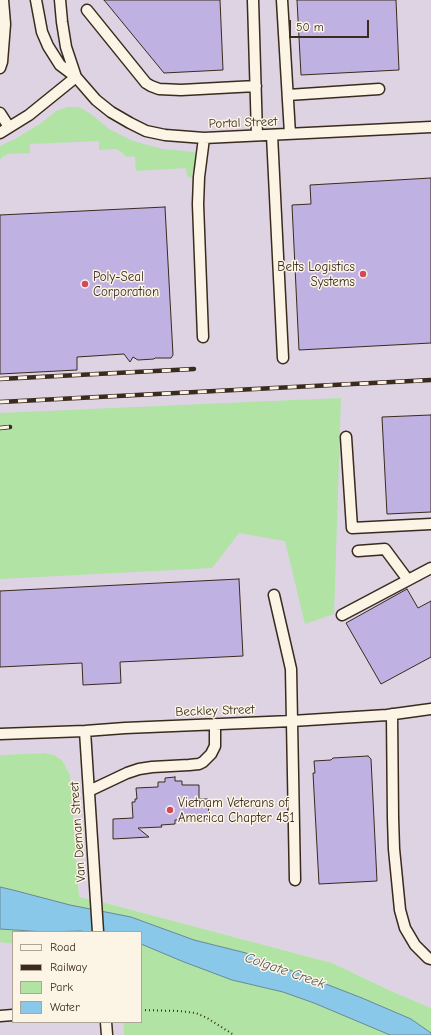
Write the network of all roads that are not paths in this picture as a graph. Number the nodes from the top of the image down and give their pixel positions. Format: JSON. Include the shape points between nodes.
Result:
{"nodes":[{"id":1,"x":3,"y":0,"type":"edge"},
{"id":2,"x":36,"y":0,"type":"edge"},
{"id":3,"x":60,"y":0,"type":"edge"},
{"id":4,"x":253,"y":0,"type":"edge"},
{"id":5,"x":282,"y":0,"type":"edge"},
{"id":6,"x":87,"y":10,"type":"dead end"},
{"id":7,"x":0,"y":68,"type":"edge"},
{"id":8,"x":76,"y":78,"type":"junction"},
{"id":9,"x":256,"y":86,"type":"junction"},
{"id":10,"x":380,"y":89,"type":"dead end"},
{"id":11,"x":288,"y":95,"type":"junction"},
{"id":12,"x":0,"y":113,"type":"edge"},
{"id":13,"x":9,"y":127,"type":"junction"},
{"id":14,"x":431,"y":127,"type":"edge"},
{"id":15,"x":0,"y":133,"type":"edge"},
{"id":16,"x":290,"y":134,"type":"junction"},
{"id":17,"x":257,"y":135,"type":"junction"},
{"id":18,"x":272,"y":135,"type":"junction"},
{"id":19,"x":204,"y":138,"type":"junction"},
{"id":20,"x":203,"y":337,"type":"dead end"},
{"id":21,"x":283,"y":358,"type":"dead end"},
{"id":22,"x":346,"y":437,"type":"dead end"},
{"id":23,"x":431,"y":524,"type":"edge"},
{"id":24,"x":358,"y":551,"type":"dead end"},
{"id":25,"x":431,"y":568,"type":"edge"},
{"id":26,"x":408,"y":580,"type":"junction"},
{"id":27,"x":274,"y":595,"type":"dead end"},
{"id":28,"x":342,"y":615,"type":"dead end"},
{"id":29,"x":431,"y":709,"type":"edge"},
{"id":30,"x":392,"y":714,"type":"junction"},
{"id":31,"x":292,"y":721,"type":"junction"},
{"id":32,"x":215,"y":724,"type":"junction"},
{"id":33,"x":85,"y":731,"type":"junction"},
{"id":34,"x":0,"y":734,"type":"edge"},
{"id":35,"x":89,"y":791,"type":"junction"},
{"id":36,"x":294,"y":880,"type":"dead end"},
{"id":37,"x":98,"y":931,"type":"edge"},
{"id":38,"x":431,"y":959,"type":"edge"},
{"id":39,"x":12,"y":1015,"type":"edge"},
{"id":40,"x":0,"y":1016,"type":"edge"},
{"id":41,"x":106,"y":1023,"type":"edge"},
{"id":42,"x":107,"y":1035,"type":"edge"}],
"edges":[{"from":1,"to":7,"type":"street","via":[[5,24]]},
{"from":2,"to":8,"type":"street","name":"Portal Street","via":[[42,32],[48,46],[60,65]]},
{"from":3,"to":8,"type":"street","name":"Portal Street","via":[[66,47]]},
{"from":4,"to":9,"type":"street"},
{"from":5,"to":11,"type":"street"},
{"from":6,"to":9,"type":"street","via":[[151,86],[181,90]]},
{"from":8,"to":13,"type":"street"},
{"from":8,"to":19,"type":"street","name":"Portal Street","via":[[96,100],[130,124],[165,135]]},
{"from":9,"to":17,"type":"street"},
{"from":10,"to":11,"type":"street"},
{"from":11,"to":16,"type":"street"},
{"from":12,"to":13,"type":"street"},
{"from":13,"to":15,"type":"street"},
{"from":14,"to":16,"type":"street","name":"Portal Street"},
{"from":16,"to":18,"type":"street","name":"Portal Street"},
{"from":17,"to":18,"type":"street","name":"Portal Street"},
{"from":17,"to":19,"type":"street","name":"Portal Street"},
{"from":18,"to":21,"type":"street"},
{"from":19,"to":20,"type":"street","via":[[198,204]]},
{"from":22,"to":23,"type":"street","via":[[352,528]]},
{"from":24,"to":26,"type":"street","via":[[385,549]]},
{"from":25,"to":26,"type":"street"},
{"from":26,"to":28,"type":"street"},
{"from":27,"to":31,"type":"street","via":[[291,669]]},
{"from":29,"to":30,"type":"street","name":"Beckley Street"},
{"from":30,"to":31,"type":"street","name":"Beckley Street"},
{"from":30,"to":38,"type":"street","via":[[393,826],[400,910],[405,928],[415,945]]},
{"from":31,"to":32,"type":"street","name":"Beckley Street"},
{"from":31,"to":36,"type":"street"},
{"from":32,"to":33,"type":"street","name":"Beckley Street"},
{"from":32,"to":35,"type":"street","via":[[215,746],[204,762],[139,769]]},
{"from":33,"to":34,"type":"street","name":"Beckley Street"},
{"from":33,"to":35,"type":"street","name":"Van Deman Street"},
{"from":35,"to":37,"type":"street","name":"Van Deman Street"},
{"from":39,"to":40,"type":"street"},
{"from":41,"to":42,"type":"street"}]}
